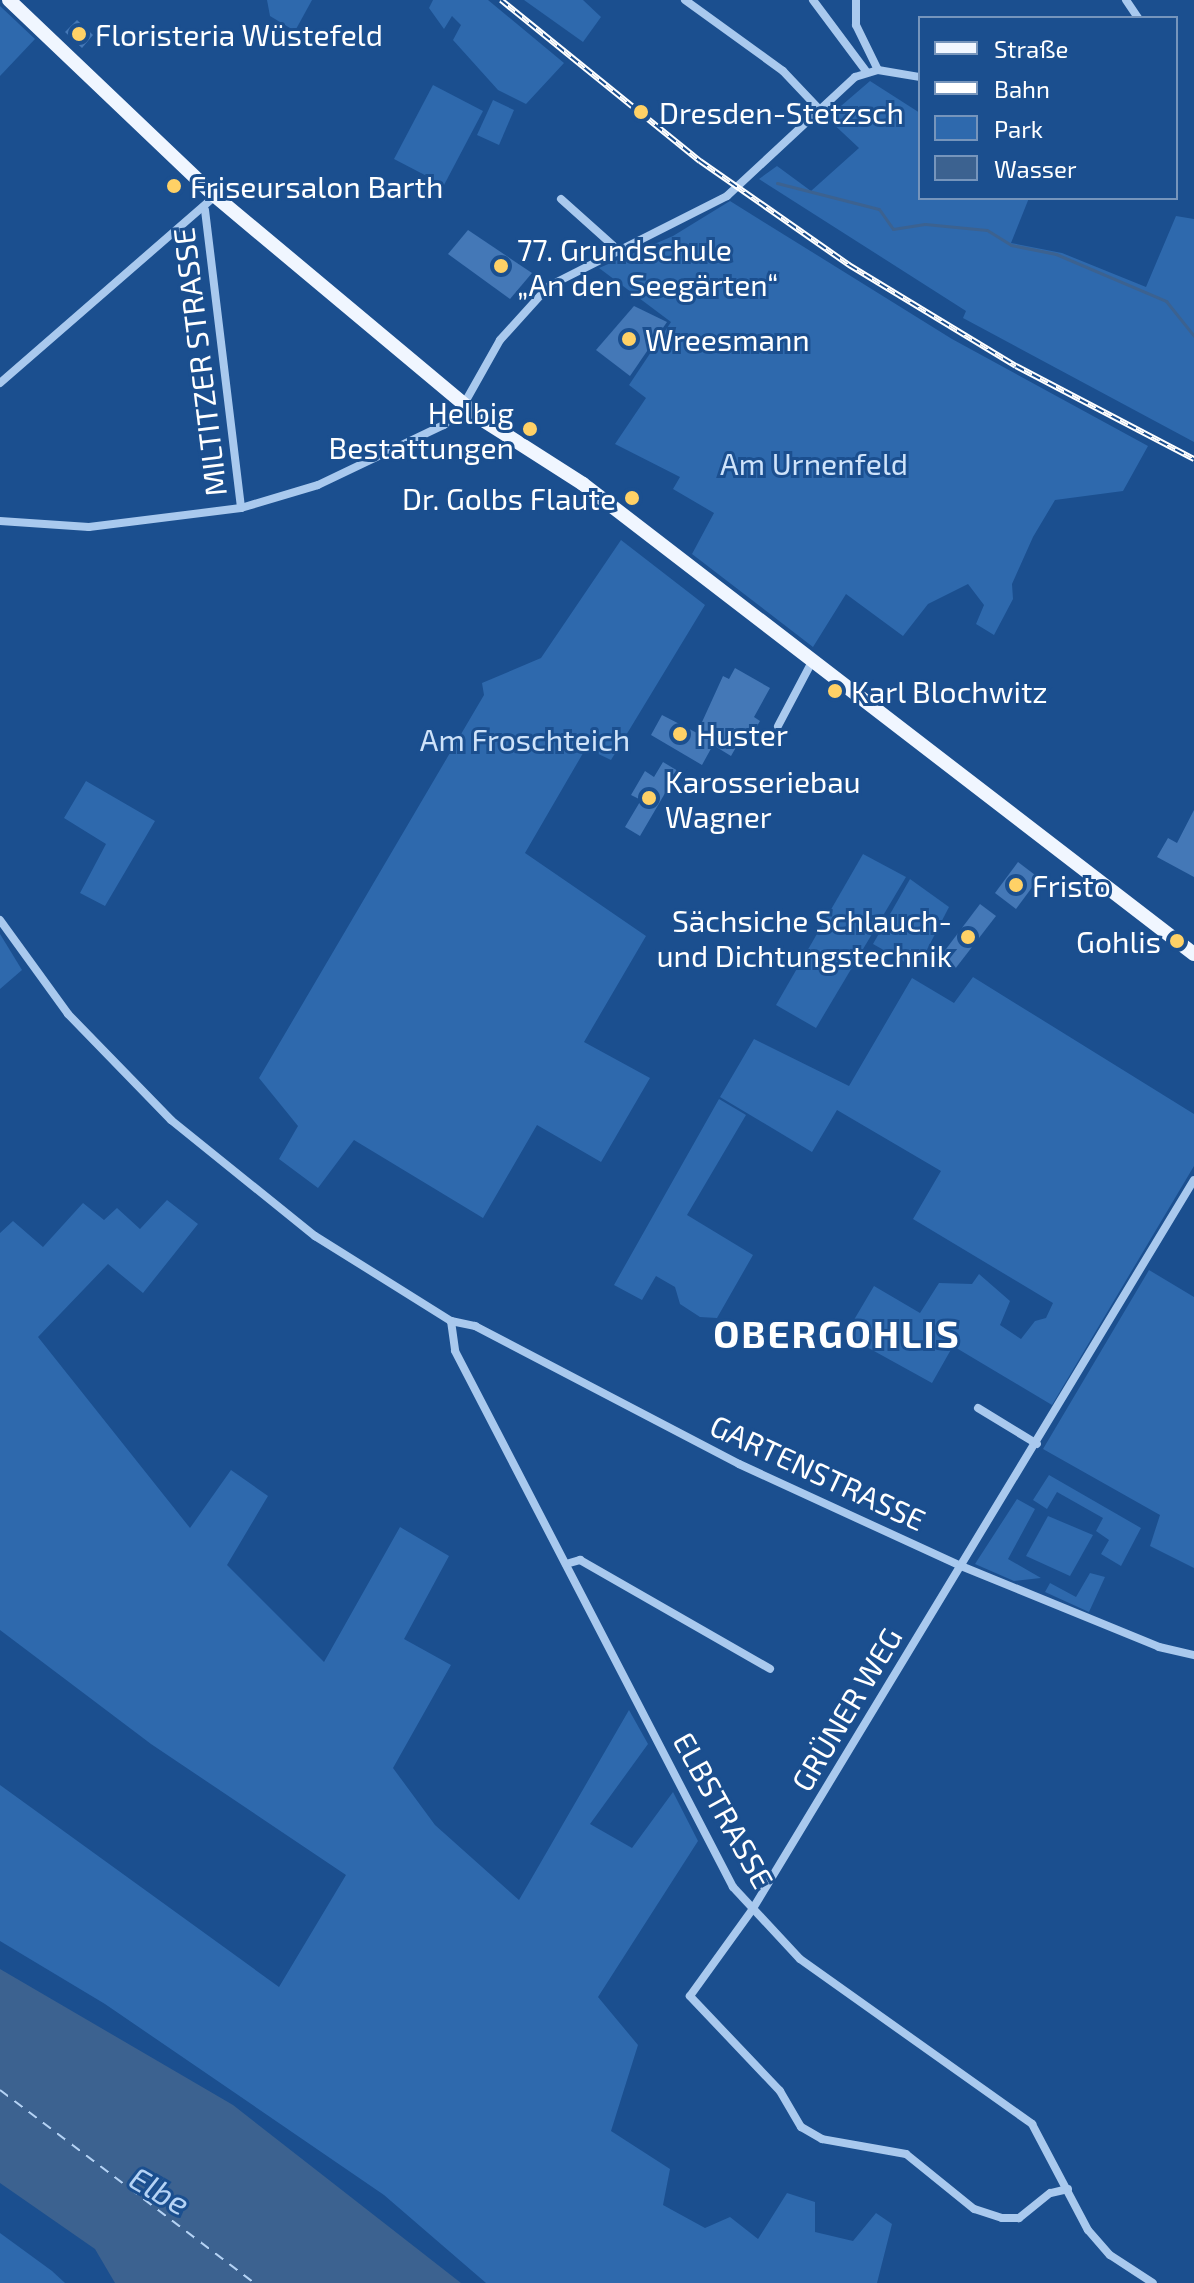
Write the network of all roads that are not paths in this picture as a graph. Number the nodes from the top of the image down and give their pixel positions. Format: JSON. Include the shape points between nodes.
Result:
{"nodes":[{"id":1,"x":9,"y":0,"type":"edge"},
{"id":2,"x":685,"y":0,"type":"edge"},
{"id":3,"x":813,"y":0,"type":"edge"},
{"id":4,"x":856,"y":0,"type":"edge"},
{"id":5,"x":878,"y":70,"type":"junction"},
{"id":6,"x":866,"y":71,"type":"junction"},
{"id":7,"x":918,"y":77,"type":"edge"},
{"id":8,"x":820,"y":110,"type":"junction"},
{"id":9,"x":215,"y":196,"type":"junction"},
{"id":10,"x":561,"y":199,"type":"dead end"},
{"id":11,"x":205,"y":210,"type":"junction"},
{"id":12,"x":617,"y":249,"type":"junction"},
{"id":13,"x":0,"y":383,"type":"edge"},
{"id":14,"x":464,"y":404,"type":"junction"},
{"id":15,"x":241,"y":508,"type":"junction"},
{"id":16,"x":0,"y":521,"type":"edge"},
{"id":17,"x":813,"y":660,"type":"junction"},
{"id":18,"x":778,"y":726,"type":"dead end"},
{"id":19,"x":0,"y":920,"type":"edge"},
{"id":20,"x":1194,"y":954,"type":"edge"},
{"id":21,"x":1194,"y":1180,"type":"edge"},
{"id":22,"x":451,"y":1321,"type":"junction"},
{"id":23,"x":978,"y":1408,"type":"dead end"},
{"id":24,"x":1037,"y":1444,"type":"junction"},
{"id":25,"x":566,"y":1564,"type":"junction"},
{"id":26,"x":961,"y":1566,"type":"junction"},
{"id":27,"x":1194,"y":1655,"type":"edge"},
{"id":28,"x":770,"y":1669,"type":"dead end"},
{"id":29,"x":752,"y":1910,"type":"junction"},
{"id":30,"x":1068,"y":2189,"type":"junction"},
{"id":31,"x":1153,"y":2283,"type":"edge"}],
"edges":[{"from":1,"to":9,"type":"main road"},
{"from":2,"to":8,"type":"street","via":[[783,71]]},
{"from":3,"to":6,"type":"street"},
{"from":4,"to":5,"type":"street","via":[[856,25]]},
{"from":5,"to":6,"type":"street"},
{"from":5,"to":7,"type":"street"},
{"from":6,"to":8,"type":"street"},
{"from":8,"to":12,"type":"street","via":[[727,196]]},
{"from":9,"to":11,"type":"street"},
{"from":9,"to":14,"type":"main road"},
{"from":10,"to":12,"type":"street"},
{"from":11,"to":13,"type":"street"},
{"from":11,"to":15,"type":"street","name":"MILTITZER STRASSE"},
{"from":12,"to":14,"type":"street","via":[[567,274],[520,313]]},
{"from":14,"to":15,"type":"street","via":[[444,425],[318,485]]},
{"from":14,"to":17,"type":"main road","via":[[583,484]]},
{"from":15,"to":16,"type":"street","via":[[89,527]]},
{"from":17,"to":18,"type":"street"},
{"from":17,"to":20,"type":"main road"},
{"from":19,"to":22,"type":"street","name":"GARTENSTRASSE","via":[[68,1014],[171,1120],[318,1238]]},
{"from":21,"to":24,"type":"street","name":"GRÜNER WEG"},
{"from":22,"to":25,"type":"street","name":"ELBSTRASSE","via":[[455,1351]]},
{"from":22,"to":26,"type":"street","name":"GARTENSTRASSE","via":[[475,1326],[739,1464]]},
{"from":23,"to":24,"type":"street"},
{"from":24,"to":26,"type":"street","name":"GRÜNER WEG"},
{"from":25,"to":28,"type":"street","via":[[580,1560]]},
{"from":25,"to":29,"type":"street","name":"ELBSTRASSE","via":[[733,1887]]},
{"from":26,"to":27,"type":"street","name":"GARTENSTRASSE","via":[[1159,1647]]},
{"from":26,"to":29,"type":"street","name":"GRÜNER WEG"},
{"from":29,"to":30,"type":"street","name":"ELBSTRASSE","via":[[782,1944],[885,2025],[1032,2124]]},
{"from":29,"to":30,"type":"street","name":"GRÜNER WEG","via":[[690,1996],[780,2091],[801,2127],[822,2139],[906,2154],[974,2209],[1002,2218],[1019,2218],[1050,2193]]},
{"from":30,"to":31,"type":"street","name":"ELBSTRASSE","via":[[1110,2255]]}]}
